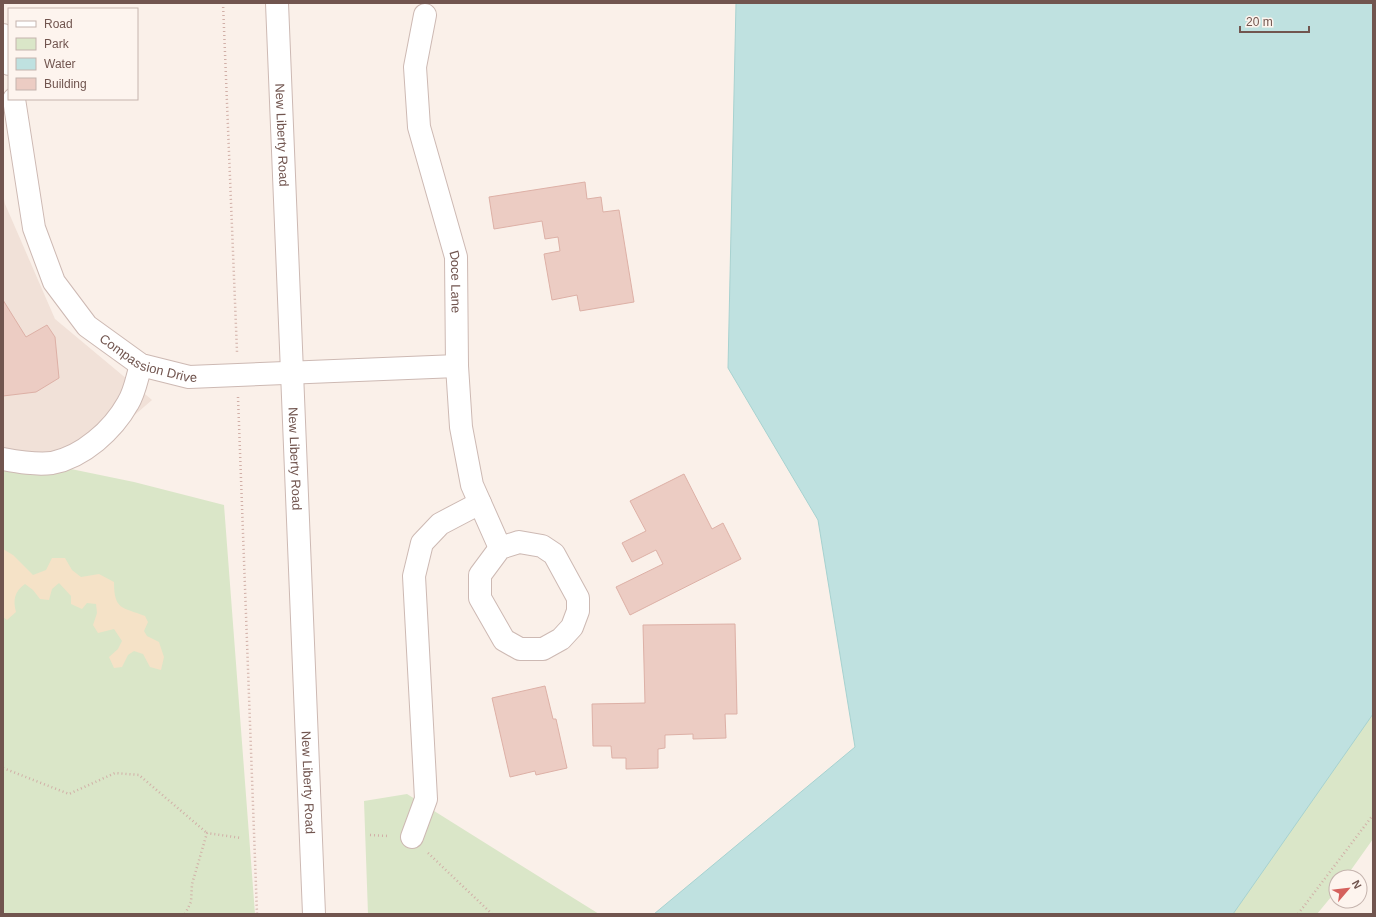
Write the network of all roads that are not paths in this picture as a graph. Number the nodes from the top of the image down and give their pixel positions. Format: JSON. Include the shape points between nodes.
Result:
{"nodes":[{"id":1,"x":277,"y":3,"type":"edge"},
{"id":2,"x":428,"y":7,"type":"edge"},
{"id":3,"x":3,"y":35,"type":"edge"},
{"id":4,"x":8,"y":59,"type":"edge"},
{"id":5,"x":14,"y":100,"type":"edge"},
{"id":6,"x":141,"y":365,"type":"junction"},
{"id":7,"x":457,"y":366,"type":"junction"},
{"id":8,"x":293,"y":373,"type":"junction"},
{"id":9,"x":3,"y":459,"type":"edge"},
{"id":10,"x":480,"y":503,"type":"junction"},
{"id":11,"x":500,"y":548,"type":"junction"},
{"id":12,"x":412,"y":837,"type":"road end"},
{"id":13,"x":314,"y":914,"type":"edge"}],
"edges":[{"from":1,"to":8,"type":"street","name":"New Liberty Road"},
{"from":2,"to":7,"type":"street","name":"Doce Lane","via":[[415,67],[419,127],[456,257]]},
{"from":3,"to":4,"type":"street"},
{"from":5,"to":6,"type":"street","name":"Compassion Drive","via":[[34,228],[54,282],[87,326]]},
{"from":6,"to":8,"type":"street","name":"Compassion Drive","via":[[188,377]]},
{"from":6,"to":9,"type":"street","via":[[129,402],[118,419],[84,450],[52,463]]},
{"from":7,"to":8,"type":"street","name":"Compassion Drive"},
{"from":7,"to":10,"type":"street","name":"Doce Lane","via":[[461,427],[472,485]]},
{"from":8,"to":13,"type":"street","name":"New Liberty Road"},
{"from":10,"to":11,"type":"street","name":"Doce Lane"},
{"from":10,"to":12,"type":"street","via":[[440,524],[422,542],[414,576],[426,799]]},
{"from":11,"to":11,"type":"street","via":[[480,575],[480,598],[504,640],[520,649],[543,649],[561,639],[572,627],[578,611],[578,598],[554,554],[542,546],[519,542]]}]}
